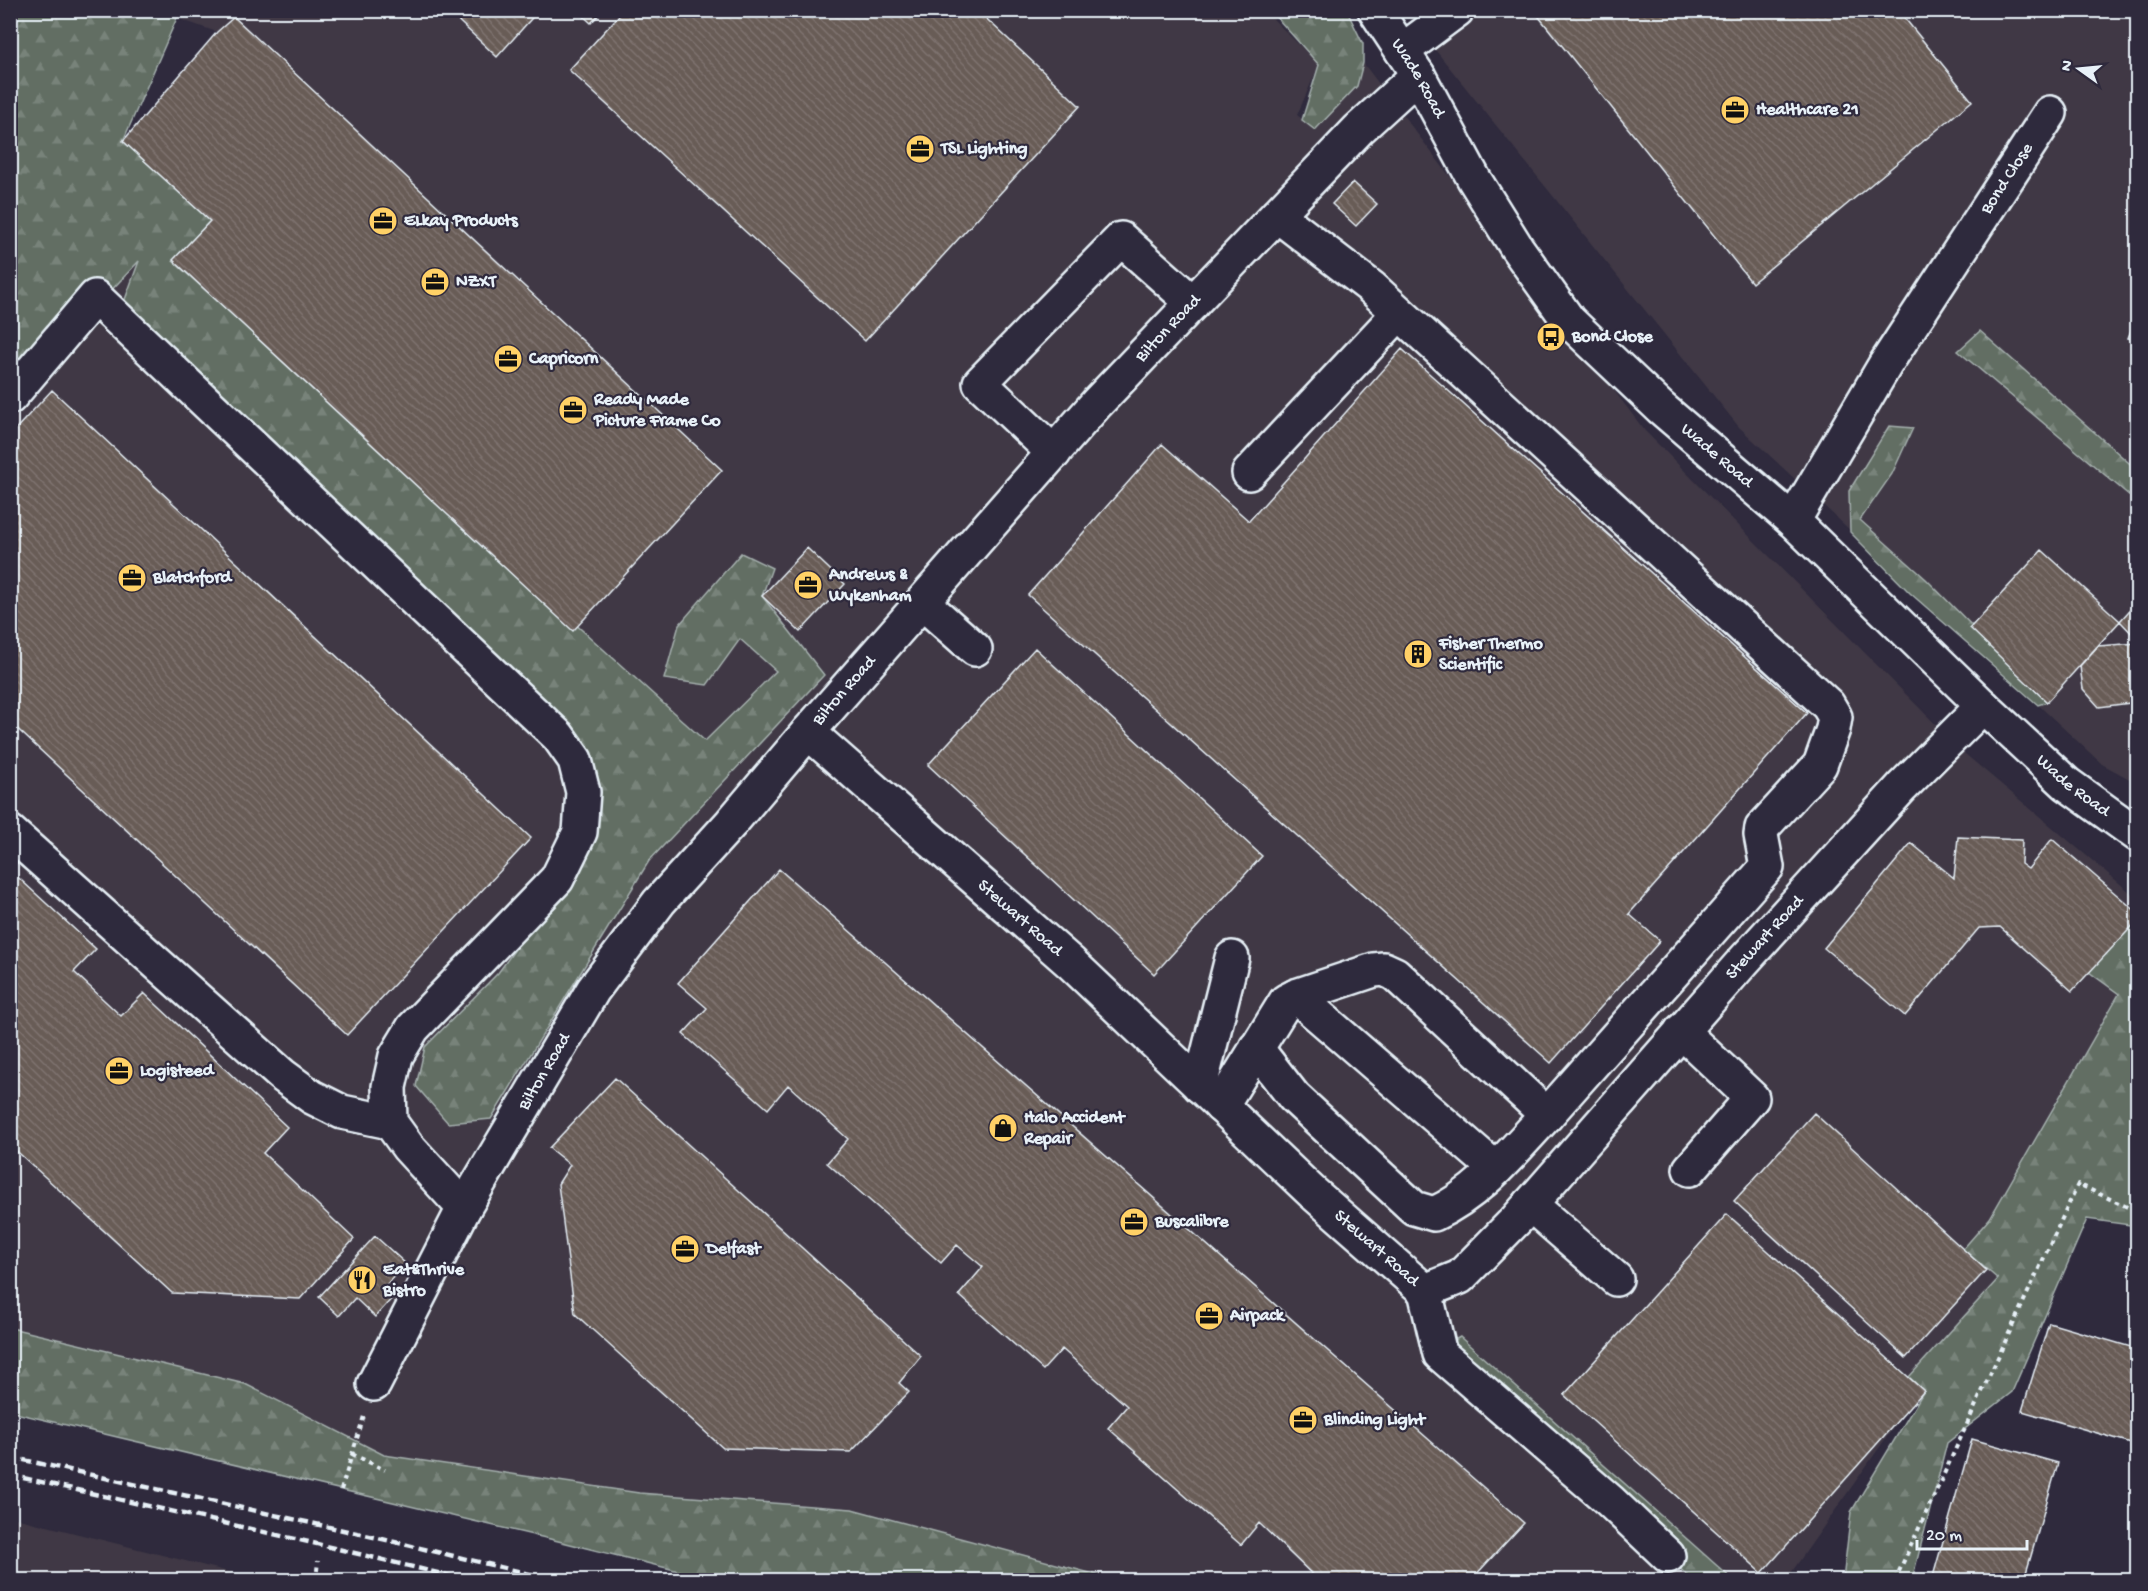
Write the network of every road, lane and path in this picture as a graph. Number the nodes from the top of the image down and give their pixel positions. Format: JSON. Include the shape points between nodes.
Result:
{"nodes":[{"id":1,"x":1375,"y":10,"type":"edge"},
{"id":2,"x":1457,"y":10,"type":"edge"},
{"id":3,"x":1410,"y":63,"type":"junction"},
{"id":4,"x":2050,"y":113,"type":"dead end"},
{"id":5,"x":1277,"y":215,"type":"junction"},
{"id":6,"x":1193,"y":303,"type":"junction"},
{"id":7,"x":1399,"y":313,"type":"junction"},
{"id":8,"x":10,"y":397,"type":"edge"},
{"id":9,"x":1054,"y":453,"type":"junction"},
{"id":10,"x":1249,"y":473,"type":"dead end"},
{"id":11,"x":1794,"y":521,"type":"junction"},
{"id":12,"x":923,"y":603,"type":"junction"},
{"id":13,"x":975,"y":648,"type":"dead end"},
{"id":14,"x":1983,"y":706,"type":"junction"},
{"id":15,"x":808,"y":732,"type":"junction"},
{"id":16,"x":10,"y":832,"type":"edge"},
{"id":17,"x":2138,"y":835,"type":"edge"},
{"id":18,"x":1232,"y":958,"type":"dead end"},
{"id":19,"x":1296,"y":996,"type":"junction"},
{"id":20,"x":1682,"y":1031,"type":"junction"},
{"id":21,"x":1256,"y":1048,"type":"junction"},
{"id":22,"x":1210,"y":1096,"type":"junction"},
{"id":23,"x":1546,"y":1115,"type":"junction"},
{"id":24,"x":390,"y":1122,"type":"junction"},
{"id":25,"x":1496,"y":1169,"type":"junction"},
{"id":26,"x":1690,"y":1169,"type":"dead end"},
{"id":27,"x":1530,"y":1204,"type":"junction"},
{"id":28,"x":464,"y":1208,"type":"junction"},
{"id":29,"x":2138,"y":1212,"type":"edge"},
{"id":30,"x":1616,"y":1279,"type":"dead end"},
{"id":31,"x":1425,"y":1291,"type":"junction"},
{"id":32,"x":374,"y":1384,"type":"joint"},
{"id":33,"x":352,"y":1454,"type":"junction"},
{"id":34,"x":385,"y":1470,"type":"dead end"},
{"id":35,"x":341,"y":1490,"type":"dead end"},
{"id":36,"x":1668,"y":1556,"type":"dead end"},
{"id":37,"x":318,"y":1562,"type":"dead end"},
{"id":38,"x":315,"y":1581,"type":"edge"},
{"id":39,"x":1895,"y":1581,"type":"edge"}],
"edges":[{"from":1,"to":3,"type":"street","name":"Wade Road"},
{"from":2,"to":3,"type":"street","name":"Bilton Road"},
{"from":3,"to":5,"type":"street","name":"Bilton Road","via":[[1359,129]]},
{"from":3,"to":11,"type":"street","name":"Wade Road","via":[[1474,179],[1569,321],[1661,408]]},
{"from":4,"to":11,"type":"street","name":"Bond Close","via":[[1885,365]]},
{"from":5,"to":6,"type":"street","name":"Bilton Road"},
{"from":5,"to":7,"type":"street"},
{"from":6,"to":9,"type":"street","name":"Bilton Road"},
{"from":6,"to":9,"type":"street","via":[[1121,239],[980,383]]},
{"from":7,"to":10,"type":"street"},
{"from":7,"to":23,"type":"street","via":[[1828,705],[1835,717],[1820,765],[1762,828],[1767,867]]},
{"from":8,"to":24,"type":"street","via":[[95,297],[558,736],[575,760],[583,792],[580,832],[557,879],[413,1028],[396,1056],[389,1087]]},
{"from":9,"to":12,"type":"street","name":"Bilton Road"},
{"from":11,"to":14,"type":"street","name":"Wade Road"},
{"from":12,"to":13,"type":"street"},
{"from":12,"to":15,"type":"street","name":"Bilton Road"},
{"from":14,"to":17,"type":"street","name":"Wade Road","via":[[2067,784]]},
{"from":14,"to":20,"type":"street","name":"Stewart Road","via":[[1902,787]]},
{"from":15,"to":22,"type":"street","name":"Stewart Road","via":[[1071,963]]},
{"from":15,"to":28,"type":"street","name":"Bilton Road","via":[[659,902],[593,990]]},
{"from":16,"to":24,"type":"street","via":[[289,1080],[342,1112]]},
{"from":18,"to":22,"type":"street"},
{"from":19,"to":21,"type":"street","via":[[1286,1001]]},
{"from":19,"to":23,"type":"street","via":[[1374,970],[1395,974]]},
{"from":19,"to":25,"type":"street"},
{"from":20,"to":26,"type":"street","via":[[1752,1098]]},
{"from":20,"to":27,"type":"street","name":"Stewart Road"},
{"from":21,"to":22,"type":"street"},
{"from":21,"to":25,"type":"street","via":[[1294,1097],[1414,1208],[1434,1214],[1455,1205]]},
{"from":22,"to":31,"type":"street","name":"Stewart Road"},
{"from":23,"to":25,"type":"street"},
{"from":24,"to":28,"type":"street"},
{"from":27,"to":30,"type":"street"},
{"from":27,"to":31,"type":"street","name":"Stewart Road","via":[[1460,1277]]},
{"from":28,"to":32,"type":"street","name":"Bilton Road"},
{"from":29,"to":39,"type":"path","via":[[2078,1184]]},
{"from":31,"to":36,"type":"street","via":[[1440,1354]]},
{"from":32,"to":33,"type":"path"},
{"from":33,"to":34,"type":"path"},
{"from":33,"to":35,"type":"path"},
{"from":37,"to":38,"type":"path"}]}
